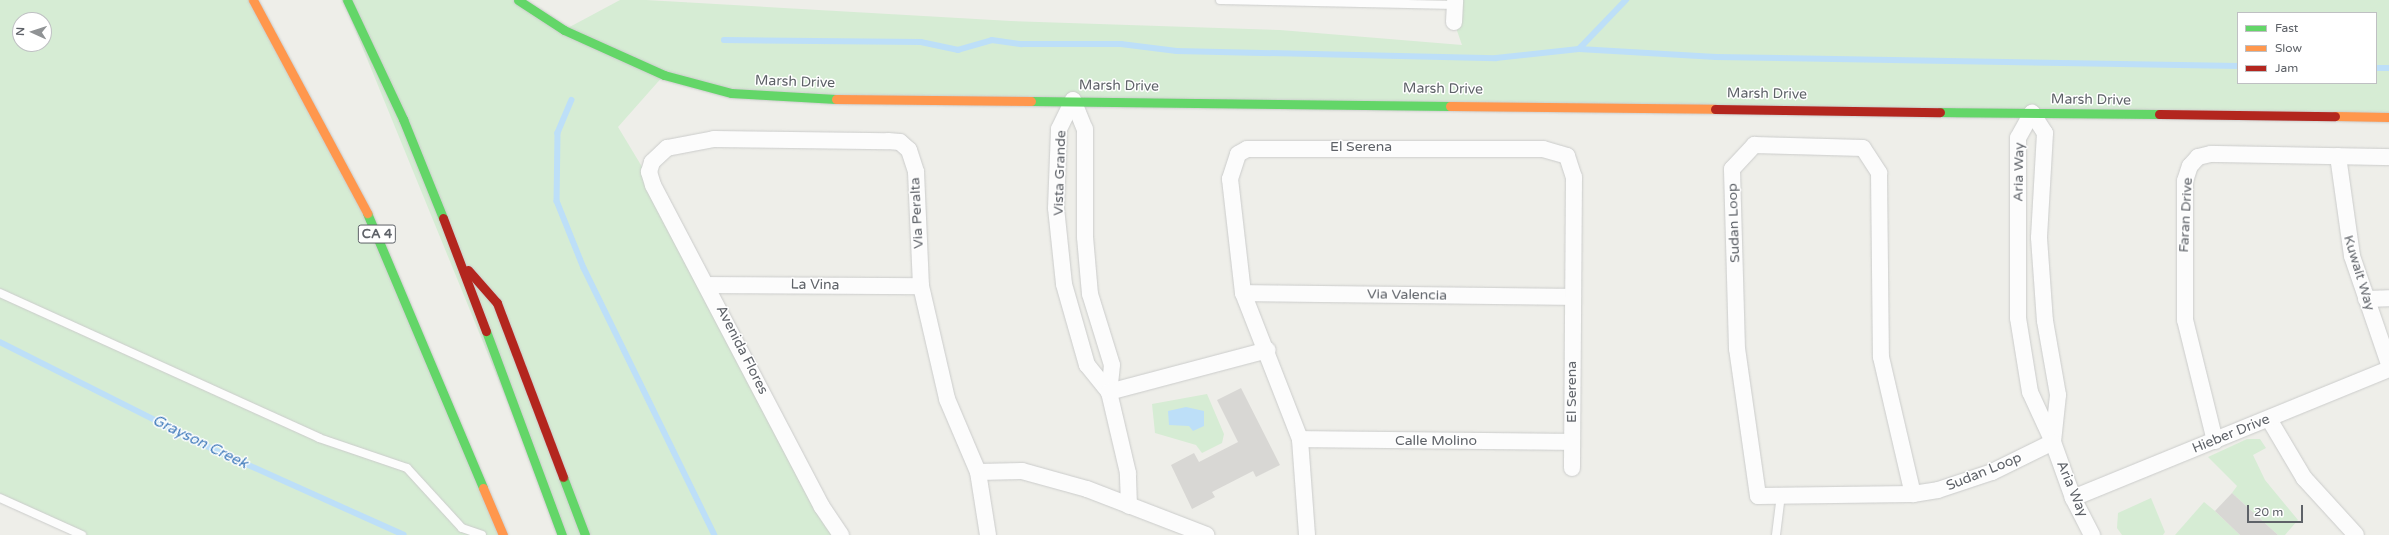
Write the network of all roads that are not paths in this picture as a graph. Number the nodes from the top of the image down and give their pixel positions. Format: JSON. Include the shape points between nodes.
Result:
{"nodes":[{"id":1,"x":253,"y":0,"type":"edge"},
{"id":2,"x":346,"y":0,"type":"edge"},
{"id":3,"x":518,"y":0,"type":"edge"},
{"id":4,"x":1220,"y":0,"type":"edge"},
{"id":5,"x":1455,"y":2,"type":"edge"},
{"id":6,"x":1454,"y":22,"type":"dead end"},
{"id":7,"x":1073,"y":100,"type":"junction"},
{"id":8,"x":2032,"y":113,"type":"junction"},
{"id":9,"x":2389,"y":117,"type":"edge"},
{"id":10,"x":2338,"y":156,"type":"junction"},
{"id":11,"x":2389,"y":157,"type":"edge"},
{"id":12,"x":652,"y":162,"type":"joint"},
{"id":13,"x":458,"y":258,"type":"junction"},
{"id":14,"x":708,"y":284,"type":"junction"},
{"id":15,"x":921,"y":286,"type":"junction"},
{"id":16,"x":0,"y":293,"type":"edge"},
{"id":17,"x":1242,"y":293,"type":"junction"},
{"id":18,"x":1572,"y":297,"type":"junction"},
{"id":19,"x":2366,"y":298,"type":"junction"},
{"id":20,"x":2389,"y":298,"type":"edge"},
{"id":21,"x":1268,"y":350,"type":"junction"},
{"id":22,"x":2389,"y":364,"type":"edge"},
{"id":23,"x":2389,"y":369,"type":"edge"},
{"id":24,"x":1109,"y":392,"type":"junction"},
{"id":25,"x":2269,"y":419,"type":"junction"},
{"id":26,"x":1300,"y":440,"type":"junction"},
{"id":27,"x":2215,"y":441,"type":"junction"},
{"id":28,"x":1572,"y":442,"type":"junction"},
{"id":29,"x":2053,"y":442,"type":"junction"},
{"id":30,"x":1572,"y":468,"type":"dead end"},
{"id":31,"x":978,"y":472,"type":"junction"},
{"id":32,"x":1913,"y":494,"type":"junction"},
{"id":33,"x":1781,"y":495,"type":"junction"},
{"id":34,"x":0,"y":498,"type":"edge"},
{"id":35,"x":2073,"y":498,"type":"junction"},
{"id":36,"x":1129,"y":506,"type":"junction"},
{"id":37,"x":2351,"y":534,"type":"edge"},
{"id":38,"x":82,"y":535,"type":"edge"},
{"id":39,"x":482,"y":535,"type":"edge"},
{"id":40,"x":503,"y":535,"type":"edge"},
{"id":41,"x":562,"y":535,"type":"edge"},
{"id":42,"x":585,"y":535,"type":"edge"},
{"id":43,"x":841,"y":535,"type":"edge"},
{"id":44,"x":988,"y":535,"type":"edge"},
{"id":45,"x":1206,"y":535,"type":"edge"},
{"id":46,"x":1307,"y":535,"type":"edge"},
{"id":47,"x":1776,"y":535,"type":"edge"},
{"id":48,"x":2092,"y":535,"type":"edge"}],
"edges":[{"from":1,"to":40,"type":"main road","number":"CA 4","via":[[361,198]]},
{"from":2,"to":13,"type":"main road","via":[[403,119]]},
{"from":3,"to":7,"type":"main road","name":"Marsh Drive","via":[[615,56],[664,75],[731,93],[780,98]]},
{"from":4,"to":5,"type":"lane"},
{"from":5,"to":6,"type":"street"},
{"from":7,"to":8,"type":"main road","name":"Marsh Drive"},
{"from":7,"to":24,"type":"street","name":"Vista Grande","via":[[1085,129],[1085,244],[1090,294],[1112,365]]},
{"from":7,"to":24,"type":"street","name":"Vista Grande","via":[[1059,129],[1056,208],[1064,284],[1087,365]]},
{"from":8,"to":9,"type":"main road","name":"Marsh Drive"},
{"from":8,"to":29,"type":"street","name":"Aria Way","via":[[2045,133],[2039,238],[2044,321],[2058,395]]},
{"from":8,"to":29,"type":"street","name":"Aria Way","via":[[2018,138],[2018,318],[2030,392]]},
{"from":10,"to":11,"type":"street","name":"Faran Drive"},
{"from":10,"to":19,"type":"street","name":"Kuwait Way","via":[[2345,223]]},
{"from":10,"to":27,"type":"street","name":"Faran Drive","via":[[2211,154],[2190,166],[2185,181],[2185,320]]},
{"from":12,"to":14,"type":"street","name":"Avenida Flores","via":[[649,172],[653,185]]},
{"from":12,"to":15,"type":"street","name":"Via Peralta","via":[[666,148],[714,139],[900,142],[914,158]]},
{"from":13,"to":41,"type":"main road"},
{"from":13,"to":42,"type":"main road","via":[[497,303]]},
{"from":14,"to":15,"type":"street","name":"La Vina"},
{"from":14,"to":43,"type":"street","name":"Avenida Flores","via":[[822,507]]},
{"from":15,"to":31,"type":"street","name":"Via Peralta","via":[[947,399]]},
{"from":16,"to":39,"type":"lane","via":[[319,438],[407,468],[462,528]]},
{"from":17,"to":18,"type":"street","name":"Via Valencia"},
{"from":17,"to":18,"type":"street","name":"El Serena","via":[[1230,179],[1238,154],[1247,149],[1543,148],[1567,156],[1572,165]]},
{"from":17,"to":21,"type":"street","name":"El Serena"},
{"from":18,"to":28,"type":"street","name":"El Serena"},
{"from":19,"to":20,"type":"street"},
{"from":19,"to":22,"type":"street","name":"Kuwait Way"},
{"from":21,"to":24,"type":"street"},
{"from":21,"to":26,"type":"street","name":"El Serena"},
{"from":23,"to":25,"type":"street","name":"Hieber Drive"},
{"from":24,"to":36,"type":"street","name":"Vista Grande","via":[[1128,473]]},
{"from":25,"to":27,"type":"street","name":"Hieber Drive"},
{"from":25,"to":37,"type":"street","via":[[2304,478]]},
{"from":26,"to":28,"type":"street","name":"Calle Molino"},
{"from":26,"to":46,"type":"street","name":"El Serena"},
{"from":27,"to":35,"type":"street","name":"Hieber Drive"},
{"from":28,"to":30,"type":"street","name":"El Serena"},
{"from":29,"to":32,"type":"street","name":"Sudan Loop","via":[[1992,472],[1938,490]]},
{"from":29,"to":35,"type":"street","name":"Aria Way"},
{"from":31,"to":36,"type":"street","via":[[1022,471],[1087,489]]},
{"from":31,"to":44,"type":"street","name":"Via Peralta"},
{"from":32,"to":33,"type":"street","name":"Sudan Loop"},
{"from":32,"to":33,"type":"street","name":"Sudan Loop","via":[[1881,357],[1879,173],[1863,148],[1754,146],[1732,169],[1737,349],[1758,496]]},
{"from":33,"to":47,"type":"lane"},
{"from":34,"to":38,"type":"lane"},
{"from":35,"to":48,"type":"street","name":"Aria Way"},
{"from":36,"to":45,"type":"street"}]}
